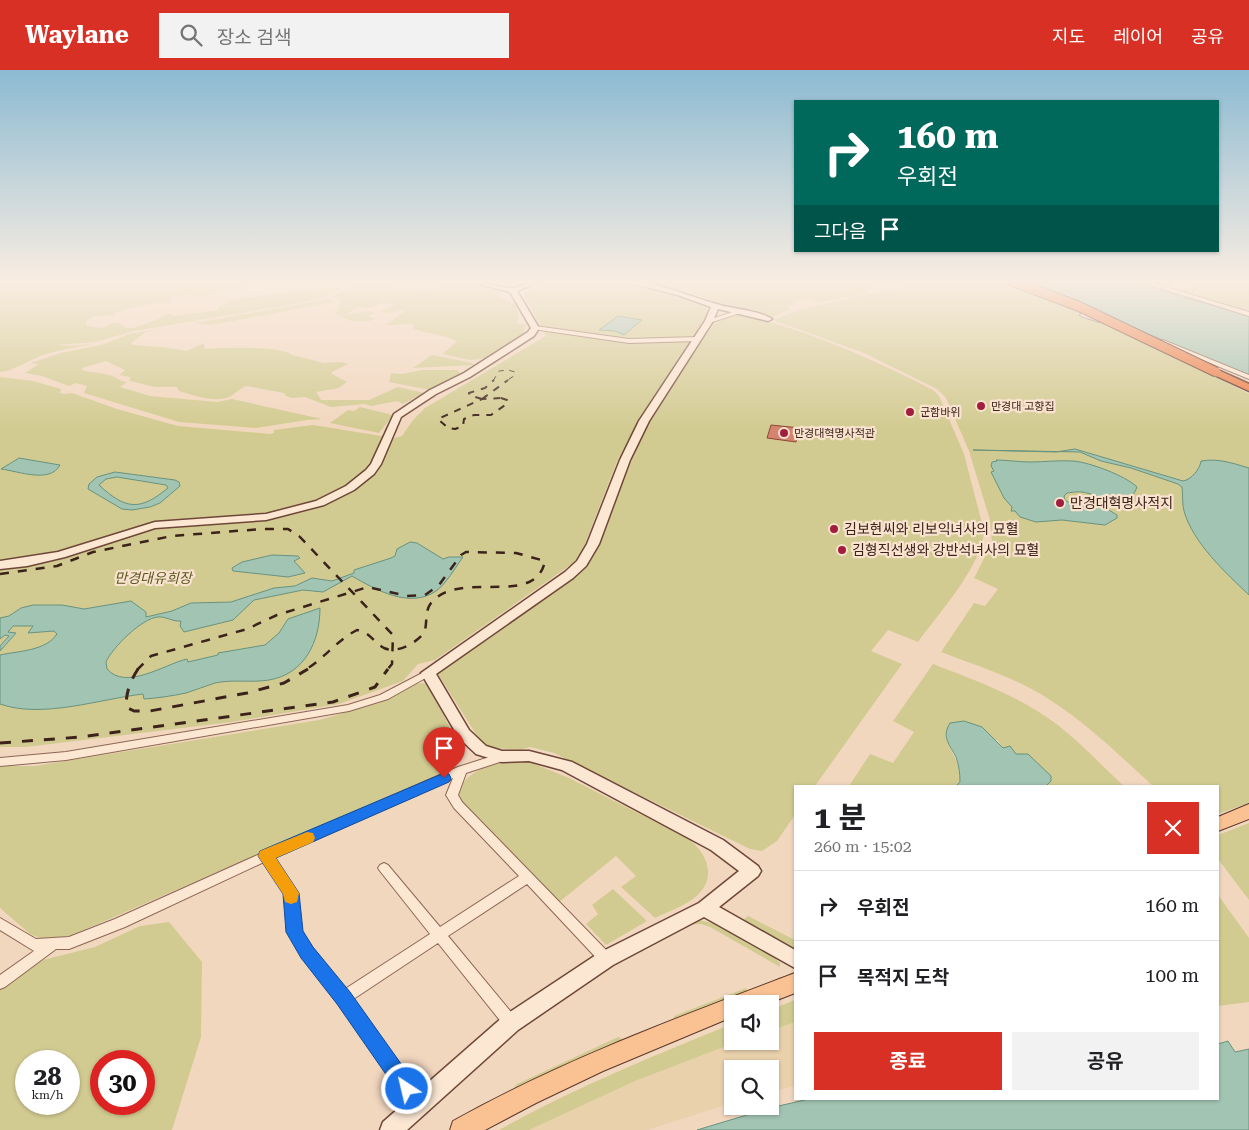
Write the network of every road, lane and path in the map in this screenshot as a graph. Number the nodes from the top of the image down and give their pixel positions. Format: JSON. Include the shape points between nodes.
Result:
{"nodes":[{"id":1,"x":534,"y":329,"type":"edge"},
{"id":2,"x":546,"y":329,"type":"edge"},
{"id":3,"x":703,"y":329,"type":"edge"},
{"id":4,"x":1125,"y":329,"type":"edge"},
{"id":5,"x":1127,"y":329,"type":"edge"},
{"id":6,"x":697,"y":339,"type":"junction"},
{"id":7,"x":1249,"y":377,"type":"edge"},
{"id":8,"x":1249,"y":388,"type":"edge"},
{"id":9,"x":0,"y":565,"type":"edge"},
{"id":10,"x":428,"y":674,"type":"junction"},
{"id":11,"x":502,"y":757,"type":"junction"},
{"id":12,"x":0,"y":762,"type":"edge"},
{"id":13,"x":462,"y":770,"type":"junction"},
{"id":14,"x":1249,"y":811,"type":"edge"},
{"id":15,"x":1219,"y":824,"type":"edge"},
{"id":16,"x":266,"y":856,"type":"junction"},
{"id":17,"x":384,"y":868,"type":"dead end"},
{"id":18,"x":528,"y":877,"type":"junction"},
{"id":19,"x":705,"y":908,"type":"junction"},
{"id":20,"x":0,"y":923,"type":"edge"},
{"id":21,"x":439,"y":935,"type":"junction"},
{"id":22,"x":53,"y":944,"type":"junction"},
{"id":23,"x":606,"y":959,"type":"junction"},
{"id":24,"x":794,"y":959,"type":"edge"},
{"id":25,"x":0,"y":983,"type":"edge"},
{"id":26,"x":794,"y":983,"type":"edge"},
{"id":27,"x":764,"y":995,"type":"edge"},
{"id":28,"x":343,"y":998,"type":"junction"},
{"id":29,"x":724,"y":1010,"type":"edge"},
{"id":30,"x":511,"y":1023,"type":"junction"},
{"id":31,"x":418,"y":1104,"type":"junction"},
{"id":32,"x":391,"y":1130,"type":"edge"},
{"id":33,"x":462,"y":1130,"type":"edge"}],
"edges":[{"from":1,"to":9,"type":"main road","via":[[528,338],[397,416],[370,472],[350,488],[320,503],[266,516],[155,525],[61,555]]},
{"from":2,"to":6,"type":"street","via":[[629,341]]},
{"from":3,"to":6,"type":"main road"},
{"from":4,"to":7,"type":"street"},
{"from":5,"to":8,"type":"highway","bridge":true},
{"from":6,"to":10,"type":"main road","via":[[644,421],[582,563],[570,575]]},
{"from":10,"to":11,"type":"main road","via":[[464,734],[481,750]]},
{"from":10,"to":12,"type":"street","via":[[384,697],[349,708],[66,756]]},
{"from":11,"to":13,"type":"street"},
{"from":11,"to":19,"type":"main road","via":[[528,756],[567,766],[717,845],[752,871]]},
{"from":13,"to":16,"type":"street"},
{"from":13,"to":18,"type":"street","via":[[452,795],[458,805]]},
{"from":14,"to":15,"type":"main road"},
{"from":16,"to":22,"type":"street","via":[[120,923],[69,943]]},
{"from":16,"to":28,"type":"street","via":[[291,893],[295,932]]},
{"from":17,"to":21,"type":"street"},
{"from":18,"to":21,"type":"street"},
{"from":18,"to":23,"type":"street"},
{"from":19,"to":23,"type":"main road"},
{"from":19,"to":24,"type":"main road"},
{"from":20,"to":22,"type":"street","via":[[34,945]]},
{"from":21,"to":28,"type":"street"},
{"from":21,"to":30,"type":"street"},
{"from":22,"to":25,"type":"street"},
{"from":23,"to":30,"type":"main road"},
{"from":26,"to":27,"type":"main road"},
{"from":28,"to":31,"type":"street"},
{"from":29,"to":33,"type":"main road","via":[[570,1074]]},
{"from":30,"to":31,"type":"main road"},
{"from":31,"to":32,"type":"main road"}]}
